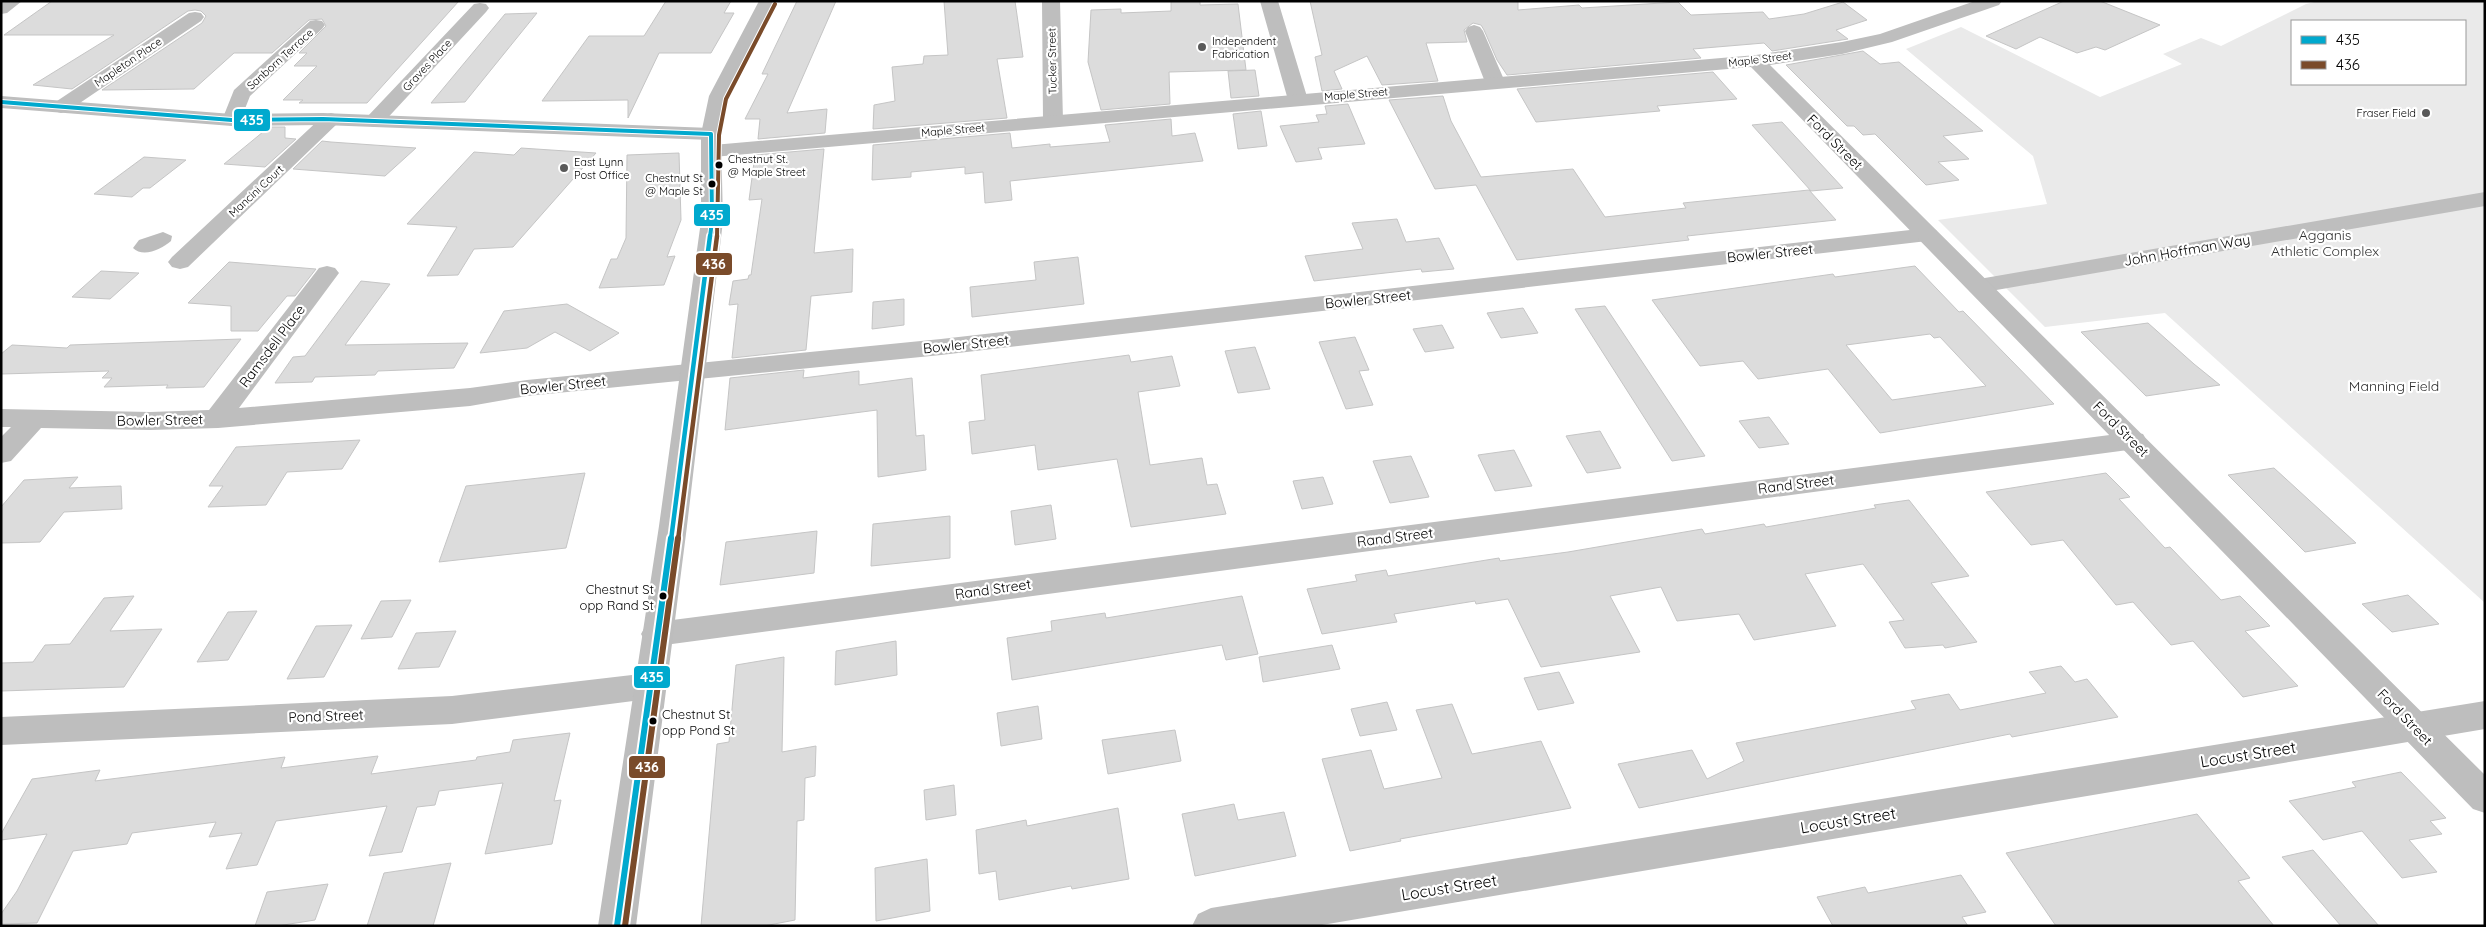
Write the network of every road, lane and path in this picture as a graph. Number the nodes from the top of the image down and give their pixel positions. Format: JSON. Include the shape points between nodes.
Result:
{"nodes":[{"id":1,"x":13,"y":1,"type":"edge"},
{"id":2,"x":768,"y":1,"type":"edge"},
{"id":3,"x":1051,"y":1,"type":"edge"},
{"id":4,"x":1269,"y":1,"type":"edge"},
{"id":5,"x":1993,"y":1,"type":"edge"},
{"id":6,"x":480,"y":8,"type":"dead end"},
{"id":7,"x":1,"y":9,"type":"edge"},
{"id":8,"x":195,"y":17,"type":"dead end"},
{"id":9,"x":316,"y":26,"type":"dead end"},
{"id":10,"x":1474,"y":30,"type":"dead end"},
{"id":11,"x":1756,"y":61,"type":"junction"},
{"id":12,"x":1495,"y":82,"type":"junction"},
{"id":13,"x":1298,"y":100,"type":"junction"},
{"id":14,"x":1,"y":102,"type":"edge"},
{"id":15,"x":60,"y":107,"type":"junction"},
{"id":16,"x":232,"y":120,"type":"junction"},
{"id":17,"x":331,"y":120,"type":"junction"},
{"id":18,"x":374,"y":121,"type":"junction"},
{"id":19,"x":1053,"y":121,"type":"junction"},
{"id":20,"x":712,"y":142,"type":"junction"},
{"id":21,"x":2485,"y":199,"type":"edge"},
{"id":22,"x":1928,"y":235,"type":"junction"},
{"id":23,"x":180,"y":262,"type":"dead end"},
{"id":24,"x":327,"y":273,"type":"dead end"},
{"id":25,"x":1979,"y":286,"type":"junction"},
{"id":26,"x":692,"y":372,"type":"junction"},
{"id":27,"x":1,"y":418,"type":"edge"},
{"id":28,"x":34,"y":419,"type":"junction"},
{"id":29,"x":217,"y":419,"type":"junction"},
{"id":30,"x":2133,"y":441,"type":"junction"},
{"id":31,"x":1,"y":454,"type":"edge"},
{"id":32,"x":657,"y":634,"type":"junction"},
{"id":33,"x":649,"y":686,"type":"junction"},
{"id":34,"x":2485,"y":715,"type":"edge"},
{"id":35,"x":2415,"y":727,"type":"junction"},
{"id":36,"x":1,"y":731,"type":"edge"},
{"id":37,"x":2485,"y":798,"type":"edge"},
{"id":38,"x":617,"y":926,"type":"edge"},
{"id":39,"x":1212,"y":926,"type":"edge"}],
"edges":[{"from":1,"to":7,"type":"street"},
{"from":2,"to":20,"type":"main road","via":[[719,96]]},
{"from":3,"to":19,"type":"street","name":"Tucker Street"},
{"from":4,"to":13,"type":"street"},
{"from":5,"to":11,"type":"street","name":"Maple Street","via":[[1864,44]]},
{"from":6,"to":18,"type":"street","name":"Graves Place"},
{"from":8,"to":15,"type":"street","name":"Mapleton Place"},
{"from":9,"to":16,"type":"street","name":"Sanborn Terrace","via":[[241,94]]},
{"from":10,"to":12,"type":"street"},
{"from":11,"to":12,"type":"street","name":"Maple Street"},
{"from":11,"to":22,"type":"street","name":"Ford Street"},
{"from":12,"to":13,"type":"street","name":"Maple Street"},
{"from":13,"to":19,"type":"street","name":"Maple Street"},
{"from":14,"to":15,"type":"street","name":"Maple Street"},
{"from":15,"to":16,"type":"street","name":"Maple Street"},
{"from":16,"to":17,"type":"street","name":"Maple Street"},
{"from":17,"to":18,"type":"street","name":"Maple Street"},
{"from":17,"to":23,"type":"street","name":"Mancini Court"},
{"from":18,"to":20,"type":"street","name":"Maple Street"},
{"from":19,"to":20,"type":"street","name":"Maple Street"},
{"from":20,"to":26,"type":"main road","via":[[712,221]]},
{"from":21,"to":25,"type":"street","name":"John Hoffman Way"},
{"from":22,"to":25,"type":"street","name":"Ford Street"},
{"from":22,"to":26,"type":"street","name":"Bowler Street","via":[[941,347]]},
{"from":24,"to":29,"type":"street","name":"Ramsdell Place"},
{"from":25,"to":30,"type":"street","name":"Ford Street"},
{"from":26,"to":29,"type":"street","name":"Bowler Street","via":[[527,388],[470,397]]},
{"from":26,"to":32,"type":"main road"},
{"from":27,"to":28,"type":"street","name":"Bowler Street"},
{"from":28,"to":29,"type":"street","name":"Bowler Street"},
{"from":28,"to":31,"type":"street"},
{"from":30,"to":32,"type":"street","name":"Rand Street"},
{"from":30,"to":35,"type":"street","name":"Ford Street"},
{"from":32,"to":33,"type":"main road"},
{"from":33,"to":36,"type":"street","name":"Pond Street","via":[[452,710]]},
{"from":33,"to":38,"type":"main road"},
{"from":34,"to":35,"type":"street","name":"Locust Street"},
{"from":35,"to":37,"type":"street","name":"Ford Street"},
{"from":35,"to":39,"type":"street","name":"Locust Street"}]}
